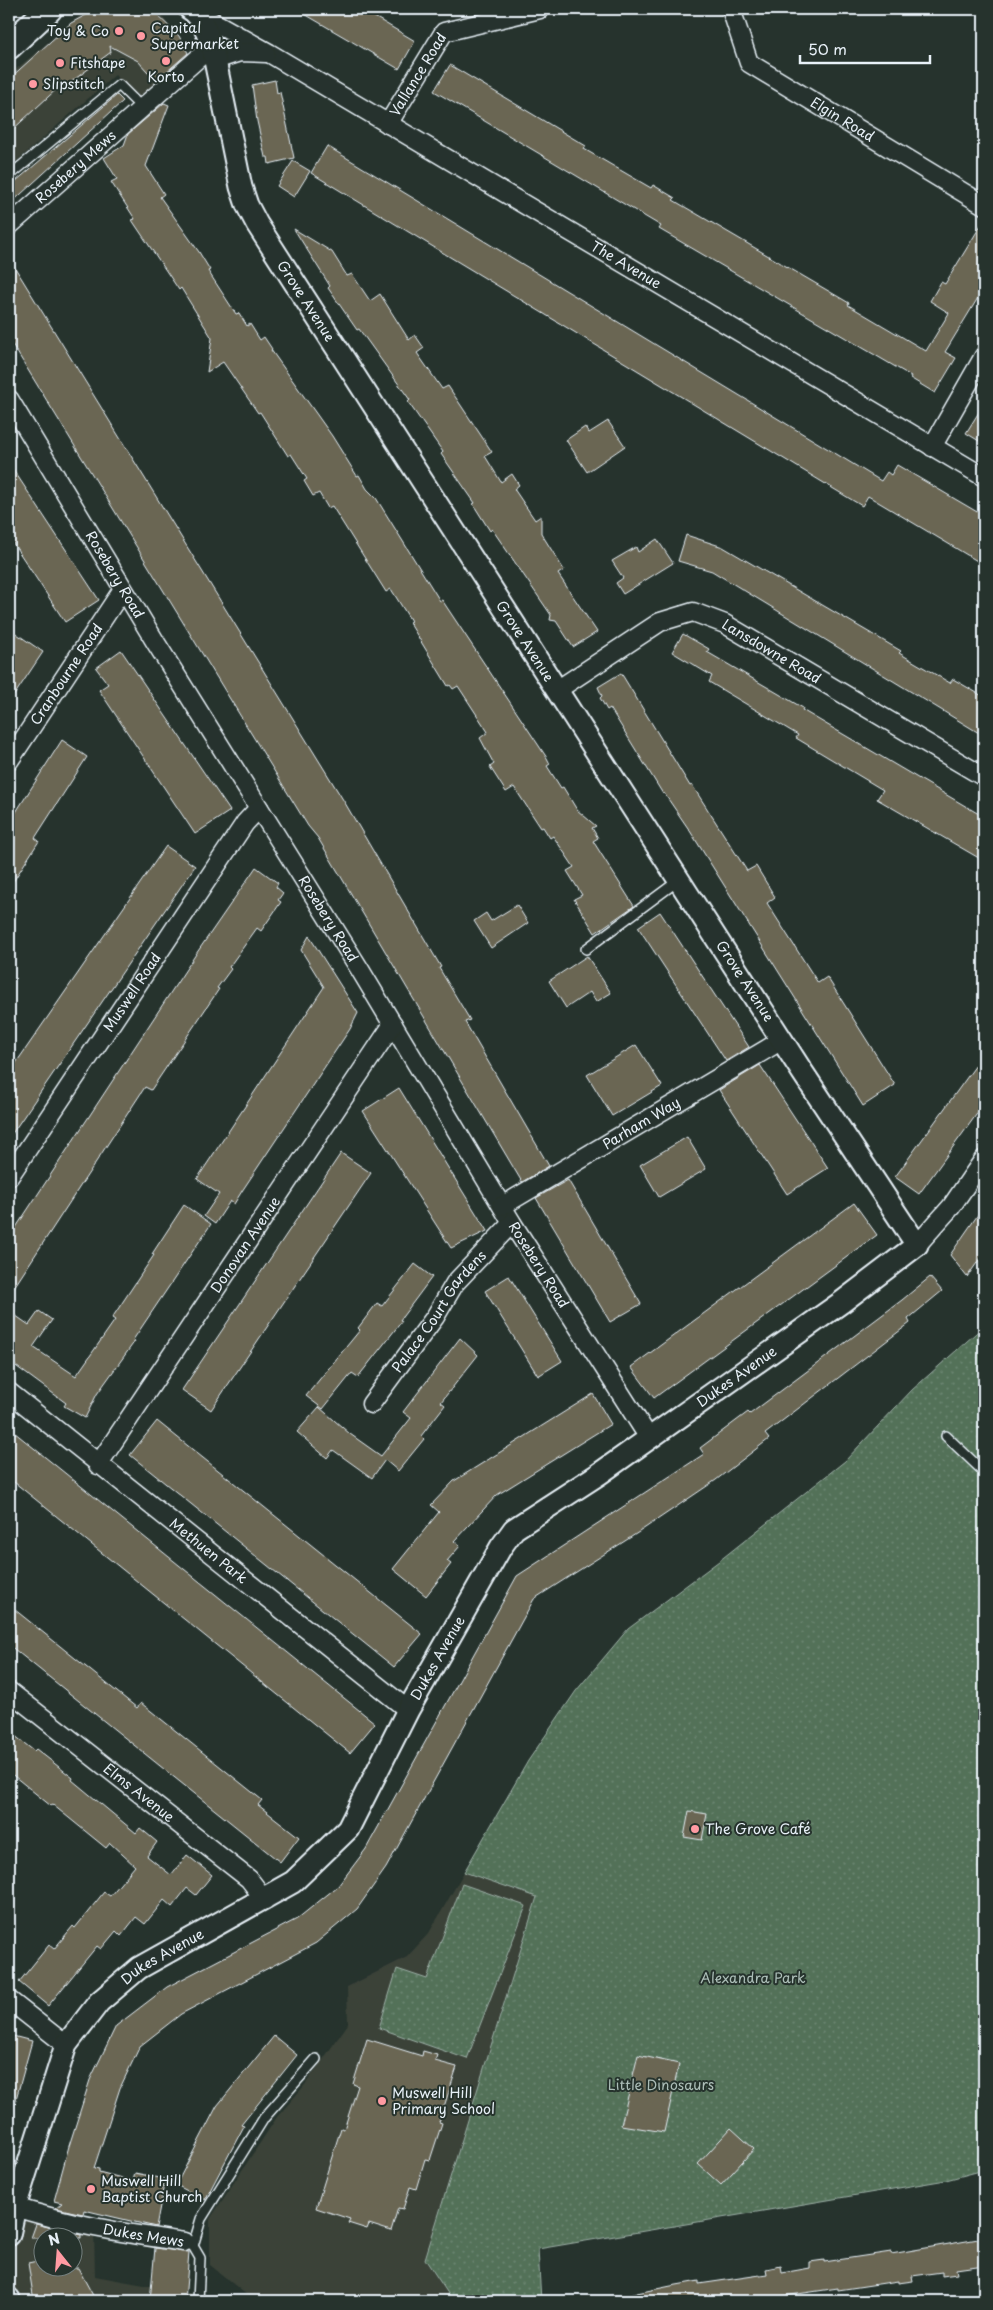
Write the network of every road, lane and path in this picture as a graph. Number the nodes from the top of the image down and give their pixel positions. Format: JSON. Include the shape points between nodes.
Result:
{"nodes":[{"id":1,"x":49,"y":9,"type":"edge"},
{"id":2,"x":540,"y":9,"type":"edge"},
{"id":3,"x":731,"y":9,"type":"edge"},
{"id":4,"x":192,"y":10,"type":"edge"},
{"id":5,"x":9,"y":46,"type":"edge"},
{"id":6,"x":213,"y":53,"type":"junction"},
{"id":7,"x":269,"y":53,"type":"junction"},
{"id":8,"x":142,"y":108,"type":"junction"},
{"id":9,"x":388,"y":124,"type":"junction"},
{"id":10,"x":9,"y":176,"type":"edge"},
{"id":11,"x":984,"y":206,"type":"edge"},
{"id":12,"x":9,"y":226,"type":"edge"},
{"id":13,"x":984,"y":356,"type":"edge"},
{"id":14,"x":9,"y":399,"type":"edge"},
{"id":15,"x":932,"y":447,"type":"junction"},
{"id":16,"x":984,"y":477,"type":"edge"},
{"id":17,"x":123,"y":589,"type":"junction"},
{"id":18,"x":557,"y":690,"type":"junction"},
{"id":19,"x":9,"y":761,"type":"edge"},
{"id":20,"x":984,"y":777,"type":"edge"},
{"id":21,"x":259,"y":808,"type":"junction"},
{"id":22,"x":679,"y":880,"type":"junction"},
{"id":23,"x":586,"y":949,"type":"dead end"},
{"id":24,"x":393,"y":1024,"type":"junction"},
{"id":25,"x":782,"y":1040,"type":"junction"},
{"id":26,"x":984,"y":1159,"type":"edge"},
{"id":27,"x":9,"y":1178,"type":"edge"},
{"id":28,"x":502,"y":1206,"type":"junction"},
{"id":29,"x":512,"y":1223,"type":"junction"},
{"id":30,"x":917,"y":1245,"type":"junction"},
{"id":31,"x":9,"y":1392,"type":"edge"},
{"id":32,"x":370,"y":1404,"type":"dead end"},
{"id":33,"x":946,"y":1436,"type":"dead end"},
{"id":34,"x":649,"y":1438,"type":"junction"},
{"id":35,"x":98,"y":1465,"type":"junction"},
{"id":36,"x":984,"y":1472,"type":"edge"},
{"id":37,"x":9,"y":1691,"type":"edge"},
{"id":38,"x":408,"y":1710,"type":"junction"},
{"id":39,"x":265,"y":1900,"type":"junction"},
{"id":40,"x":9,"y":2000,"type":"edge"},
{"id":41,"x":66,"y":2045,"type":"junction"},
{"id":42,"x":316,"y":2059,"type":"dead end"},
{"id":43,"x":12,"y":2206,"type":"edge"},
{"id":44,"x":9,"y":2235,"type":"edge"},
{"id":45,"x":188,"y":2244,"type":"junction"},
{"id":46,"x":198,"y":2301,"type":"edge"}],
"edges":[{"from":1,"to":5,"type":"main road"},
{"from":2,"to":9,"type":"street","name":"Vallance Road","via":[[444,32]]},
{"from":3,"to":11,"type":"street","name":"Elgin Road","via":[[749,63]]},
{"from":4,"to":6,"type":"street","name":"Grove Avenue","via":[[205,28]]},
{"from":4,"to":7,"type":"street","name":"The Avenue"},
{"from":6,"to":7,"type":"street","name":"The Avenue"},
{"from":6,"to":8,"type":"street","name":"Rosebery Mews"},
{"from":6,"to":18,"type":"street","name":"Grove Avenue","via":[[241,187],[256,224]]},
{"from":7,"to":9,"type":"street","name":"The Avenue"},
{"from":8,"to":10,"type":"lane","via":[[119,85]]},
{"from":8,"to":12,"type":"street","name":"Rosebery Mews"},
{"from":9,"to":15,"type":"street","name":"The Avenue"},
{"from":13,"to":15,"type":"street"},
{"from":14,"to":17,"type":"street","name":"Rosebery Road"},
{"from":15,"to":16,"type":"street","name":"The Avenue"},
{"from":17,"to":19,"type":"street","name":"Cranbourne Road"},
{"from":17,"to":21,"type":"street","name":"Rosebery Road"},
{"from":18,"to":20,"type":"street","name":"Lansdowne Road","via":[[660,622],[692,612],[725,624]]},
{"from":18,"to":22,"type":"street","name":"Grove Avenue"},
{"from":21,"to":24,"type":"street","name":"Rosebery Road"},
{"from":21,"to":27,"type":"street","name":"Muswell Road","via":[[245,823]]},
{"from":22,"to":23,"type":"lane"},
{"from":22,"to":25,"type":"street","name":"Grove Avenue"},
{"from":24,"to":28,"type":"street","name":"Rosebery Road"},
{"from":24,"to":35,"type":"street","name":"Donovan Avenue"},
{"from":25,"to":28,"type":"street","name":"Parham Way"},
{"from":25,"to":30,"type":"street","name":"Grove Avenue"},
{"from":26,"to":30,"type":"street","name":"Dukes Avenue","via":[[951,1207]]},
{"from":28,"to":29,"type":"street","name":"Rosebery Road"},
{"from":29,"to":32,"type":"street","name":"Palace Court Gardens","via":[[455,1283],[436,1317]]},
{"from":29,"to":34,"type":"street","name":"Rosebery Road"},
{"from":30,"to":34,"type":"street","name":"Dukes Avenue"},
{"from":31,"to":35,"type":"street","name":"Methuen Park"},
{"from":33,"to":36,"type":"lane"},
{"from":34,"to":38,"type":"street","name":"Dukes Avenue","via":[[514,1529]]},
{"from":35,"to":38,"type":"street","name":"Methuen Park"},
{"from":37,"to":39,"type":"street","name":"Elms Avenue","via":[[250,1879]]},
{"from":38,"to":39,"type":"street","name":"Dukes Avenue","via":[[348,1829],[293,1882]]},
{"from":39,"to":41,"type":"street","name":"Dukes Avenue","via":[[139,1968],[99,2002]]},
{"from":40,"to":41,"type":"street"},
{"from":41,"to":43,"type":"street","name":"Dukes Avenue"},
{"from":42,"to":45,"type":"lane","via":[[264,2118]]},
{"from":43,"to":44,"type":"street","name":"Dukes Avenue"},
{"from":43,"to":45,"type":"street","name":"Dukes Mews","via":[[94,2228]]},
{"from":45,"to":46,"type":"lane","name":"Dukes Mews","via":[[200,2258]]}]}
